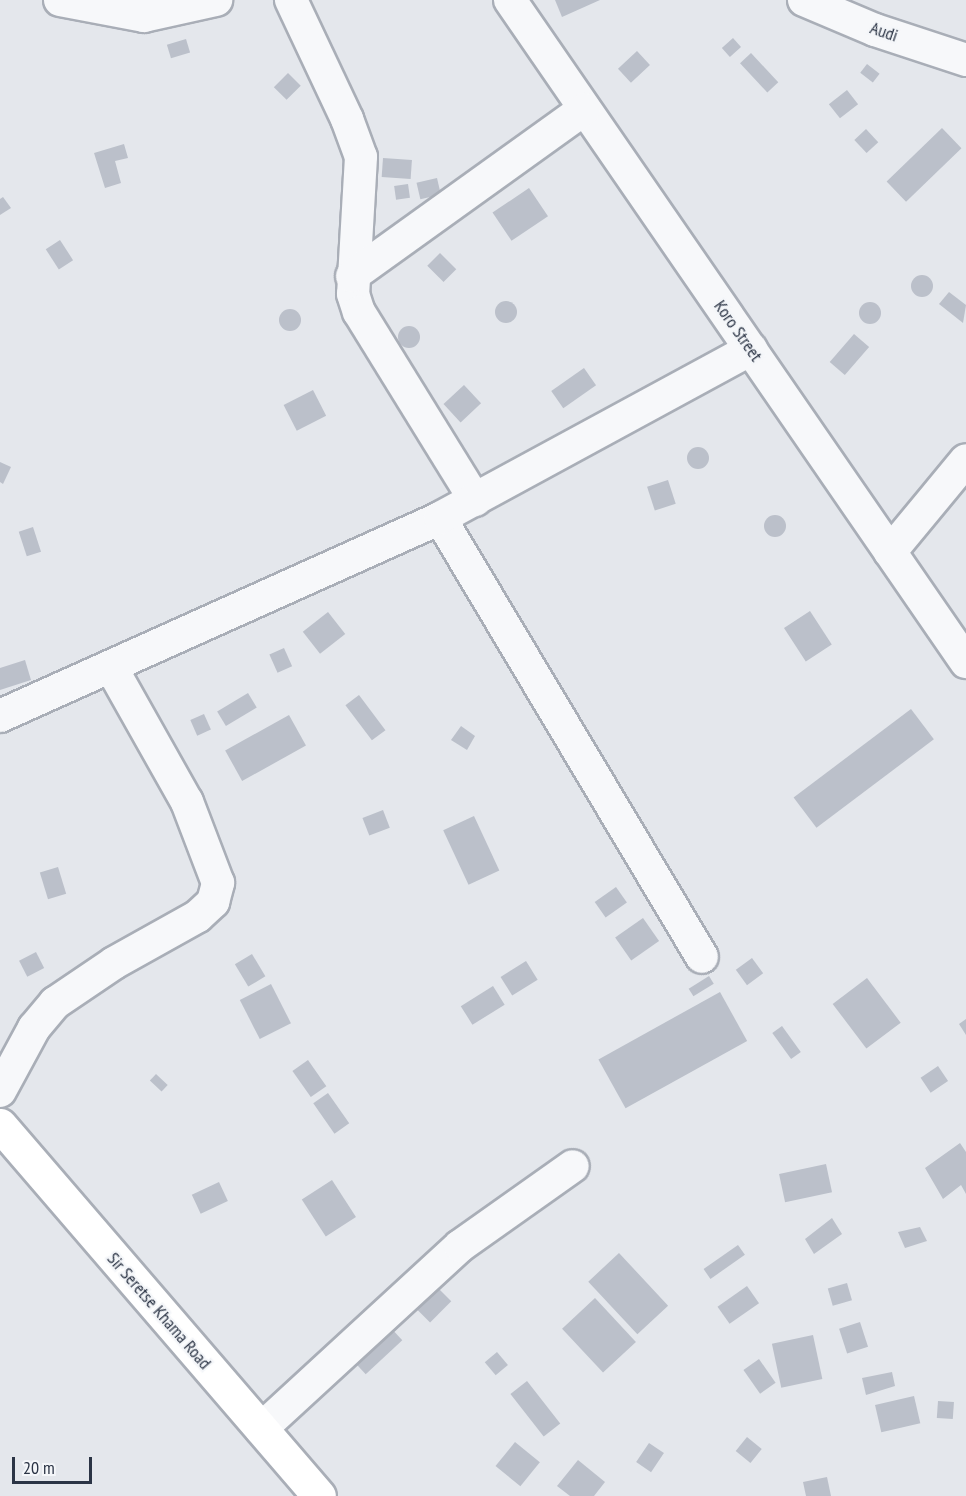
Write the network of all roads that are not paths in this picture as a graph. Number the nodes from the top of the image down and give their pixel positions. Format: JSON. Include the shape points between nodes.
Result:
{"nodes":[{"id":1,"x":60,"y":0,"type":"edge"},
{"id":2,"x":216,"y":0,"type":"edge"},
{"id":3,"x":291,"y":0,"type":"edge"},
{"id":4,"x":510,"y":0,"type":"edge"},
{"id":5,"x":804,"y":0,"type":"edge"},
{"id":6,"x":966,"y":60,"type":"edge"},
{"id":7,"x":584,"y":109,"type":"junction"},
{"id":8,"x":352,"y":276,"type":"junction"},
{"id":9,"x":751,"y":349,"type":"junction"},
{"id":10,"x":966,"y":459,"type":"edge"},
{"id":11,"x":475,"y":500,"type":"junction"},
{"id":12,"x":440,"y":518,"type":"junction"},
{"id":13,"x":890,"y":552,"type":"junction"},
{"id":14,"x":966,"y":662,"type":"edge"},
{"id":15,"x":111,"y":667,"type":"junction"},
{"id":16,"x":0,"y":716,"type":"edge"},
{"id":17,"x":702,"y":957,"type":"dead end"},
{"id":18,"x":0,"y":1091,"type":"edge"},
{"id":19,"x":0,"y":1125,"type":"edge"},
{"id":20,"x":573,"y":1166,"type":"dead end"},
{"id":21,"x":261,"y":1429,"type":"junction"},
{"id":22,"x":319,"y":1496,"type":"edge"}],
"edges":[{"from":1,"to":2,"type":"street","via":[[144,16]]},
{"from":3,"to":8,"type":"street","via":[[361,157]]},
{"from":4,"to":7,"type":"street","name":"Koro Street"},
{"from":5,"to":6,"type":"street","name":"Audi","via":[[875,30]]},
{"from":7,"to":8,"type":"street"},
{"from":7,"to":9,"type":"street","name":"Koro Street"},
{"from":8,"to":11,"type":"street","via":[[359,312]]},
{"from":9,"to":11,"type":"street"},
{"from":9,"to":13,"type":"street","name":"Koro Street"},
{"from":10,"to":13,"type":"street"},
{"from":11,"to":12,"type":"street"},
{"from":12,"to":15,"type":"street"},
{"from":12,"to":17,"type":"street"},
{"from":13,"to":14,"type":"street","name":"Koro Street"},
{"from":15,"to":16,"type":"street"},
{"from":15,"to":18,"type":"street","via":[[187,802],[218,884],[213,902],[198,916],[114,963],[55,1004],[34,1028]]},
{"from":19,"to":21,"type":"main road","name":"Sir Seretse Khama Road"},
{"from":20,"to":21,"type":"street","via":[[460,1246]]},
{"from":21,"to":22,"type":"main road","name":"Sir Seretse Khama Road"}]}
